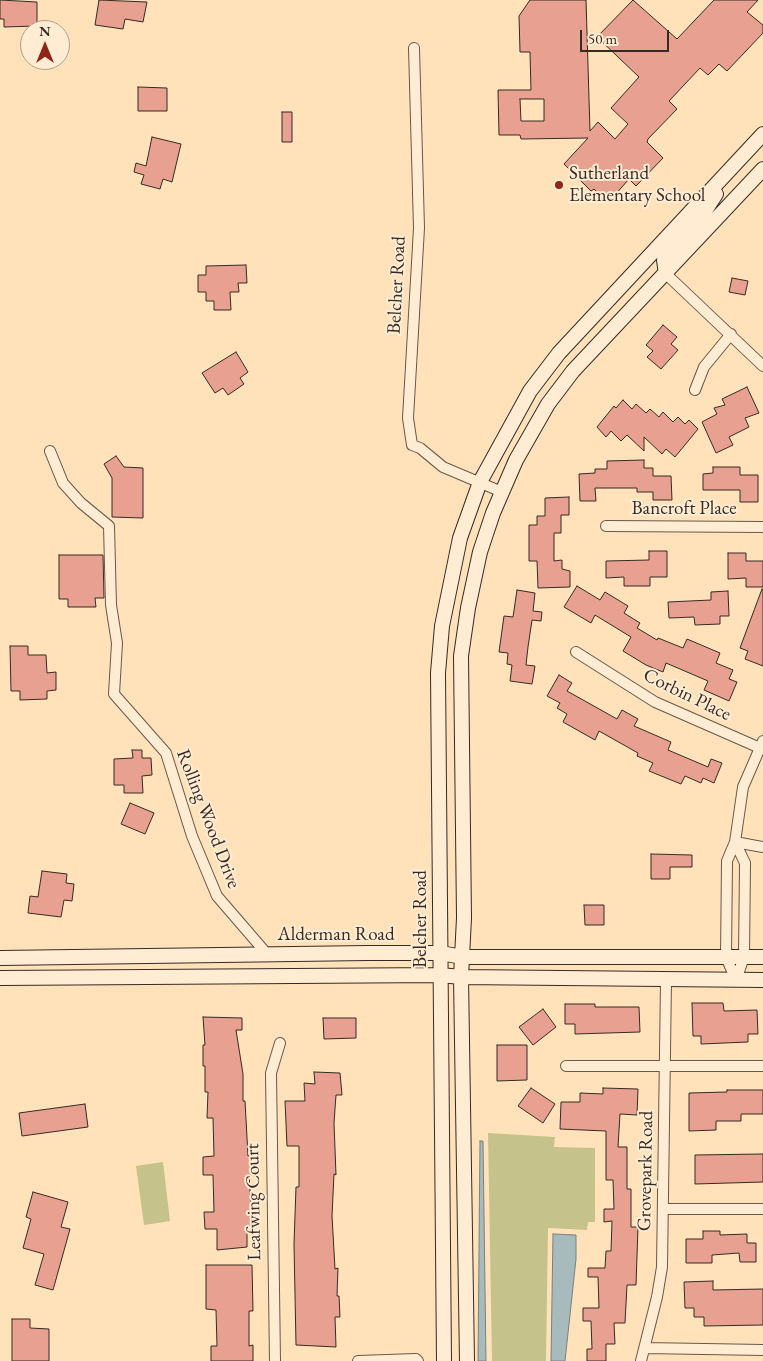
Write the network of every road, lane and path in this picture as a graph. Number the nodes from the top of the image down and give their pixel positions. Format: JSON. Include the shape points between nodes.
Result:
{"nodes":[{"id":1,"x":414,"y":48,"type":"dead end"},
{"id":2,"x":763,"y":134,"type":"edge"},
{"id":3,"x":763,"y":169,"type":"edge"},
{"id":4,"x":726,"y":173,"type":"junction"},
{"id":5,"x":666,"y":274,"type":"junction"},
{"id":6,"x":731,"y":334,"type":"junction"},
{"id":7,"x":763,"y":366,"type":"edge"},
{"id":8,"x":695,"y":390,"type":"dead end"},
{"id":9,"x":530,"y":391,"type":"junction"},
{"id":10,"x":548,"y":404,"type":"junction"},
{"id":11,"x":50,"y":451,"type":"dead end"},
{"id":12,"x":480,"y":482,"type":"junction"},
{"id":13,"x":502,"y":492,"type":"junction"},
{"id":14,"x":606,"y":526,"type":"dead end"},
{"id":15,"x":763,"y":527,"type":"edge"},
{"id":16,"x":576,"y":652,"type":"dead end"},
{"id":17,"x":761,"y":745,"type":"edge"},
{"id":18,"x":735,"y":842,"type":"junction"},
{"id":19,"x":763,"y":847,"type":"edge"},
{"id":20,"x":267,"y":954,"type":"junction"},
{"id":21,"x":441,"y":954,"type":"junction"},
{"id":22,"x":462,"y":957,"type":"junction"},
{"id":23,"x":726,"y":957,"type":"junction"},
{"id":24,"x":744,"y":957,"type":"junction"},
{"id":25,"x":763,"y":957,"type":"edge"},
{"id":26,"x":0,"y":958,"type":"edge"},
{"id":27,"x":440,"y":975,"type":"junction"},
{"id":28,"x":461,"y":977,"type":"junction"},
{"id":29,"x":0,"y":978,"type":"edge"},
{"id":30,"x":666,"y":980,"type":"junction"},
{"id":31,"x":736,"y":980,"type":"junction"},
{"id":32,"x":763,"y":980,"type":"edge"},
{"id":33,"x":280,"y":1043,"type":"dead end"},
{"id":34,"x":566,"y":1066,"type":"dead end"},
{"id":35,"x":763,"y":1066,"type":"edge"},
{"id":36,"x":664,"y":1067,"type":"junction"},
{"id":37,"x":663,"y":1210,"type":"junction"},
{"id":38,"x":763,"y":1210,"type":"edge"},
{"id":39,"x":645,"y":1348,"type":"junction"},
{"id":40,"x":763,"y":1350,"type":"edge"},
{"id":41,"x":374,"y":1360,"type":"edge"},
{"id":42,"x":275,"y":1361,"type":"edge"},
{"id":43,"x":358,"y":1361,"type":"edge"},
{"id":44,"x":418,"y":1361,"type":"edge"},
{"id":45,"x":444,"y":1361,"type":"edge"},
{"id":46,"x":467,"y":1361,"type":"edge"},
{"id":47,"x":641,"y":1361,"type":"edge"}],
"edges":[{"from":1,"to":12,"type":"street","name":"Belcher Road","via":[[419,228],[408,418],[412,446],[420,448],[443,467]]},
{"from":2,"to":4,"type":"main road","name":"Belcher Road"},
{"from":3,"to":5,"type":"main road"},
{"from":4,"to":5,"type":"main road","via":[[705,211],[667,254],[664,260]]},
{"from":4,"to":9,"type":"main road","name":"Belcher Road","via":[[559,353]]},
{"from":5,"to":6,"type":"street"},
{"from":5,"to":10,"type":"main road","via":[[573,371]]},
{"from":6,"to":7,"type":"street"},
{"from":6,"to":8,"type":"street","via":[[704,368]]},
{"from":9,"to":10,"type":"main road"},
{"from":9,"to":12,"type":"main road","name":"Belcher Road"},
{"from":10,"to":13,"type":"main road"},
{"from":11,"to":20,"type":"street","name":"Rolling Wood Drive","via":[[63,483],[109,526],[110,605],[117,643],[114,694],[166,752],[192,836],[217,896]]},
{"from":12,"to":13,"type":"street","name":"Belcher Road"},
{"from":12,"to":21,"type":"main road","name":"Belcher Road","via":[[460,538],[442,626],[438,708]]},
{"from":13,"to":22,"type":"main road","via":[[480,552],[462,656]]},
{"from":14,"to":15,"type":"street","name":"Bancroft Place"},
{"from":16,"to":17,"type":"street","name":"Corbin Place","via":[[655,702]]},
{"from":17,"to":18,"type":"street","via":[[743,786]]},
{"from":18,"to":19,"type":"street"},
{"from":18,"to":23,"type":"street","via":[[727,861]]},
{"from":18,"to":24,"type":"street","via":[[745,863]]},
{"from":20,"to":21,"type":"main road","name":"Alderman Road"},
{"from":20,"to":26,"type":"main road","name":"Alderman Road"},
{"from":21,"to":22,"type":"main road","name":"Alderman Road"},
{"from":21,"to":27,"type":"main road","name":"Belcher Road"},
{"from":22,"to":23,"type":"main road","name":"Alderman Road"},
{"from":22,"to":28,"type":"main road"},
{"from":23,"to":24,"type":"main road","name":"Alderman Road"},
{"from":23,"to":31,"type":"street"},
{"from":24,"to":25,"type":"main road","name":"Alderman Road"},
{"from":24,"to":31,"type":"street"},
{"from":27,"to":28,"type":"main road"},
{"from":27,"to":29,"type":"main road"},
{"from":27,"to":45,"type":"main road","name":"Belcher Road"},
{"from":28,"to":30,"type":"main road"},
{"from":28,"to":46,"type":"main road"},
{"from":30,"to":31,"type":"main road"},
{"from":30,"to":36,"type":"street","name":"Grovepark Road"},
{"from":31,"to":32,"type":"main road"},
{"from":33,"to":42,"type":"street","name":"Leafwing Court","via":[[271,1074]]},
{"from":34,"to":36,"type":"street"},
{"from":35,"to":36,"type":"street"},
{"from":36,"to":37,"type":"street","name":"Grovepark Road"},
{"from":37,"to":38,"type":"street"},
{"from":37,"to":39,"type":"street","name":"Grovepark Road","via":[[658,1297]]},
{"from":39,"to":40,"type":"street"},
{"from":39,"to":47,"type":"street","name":"Grovepark Road"},
{"from":41,"to":43,"type":"street"},
{"from":41,"to":44,"type":"street"}]}
